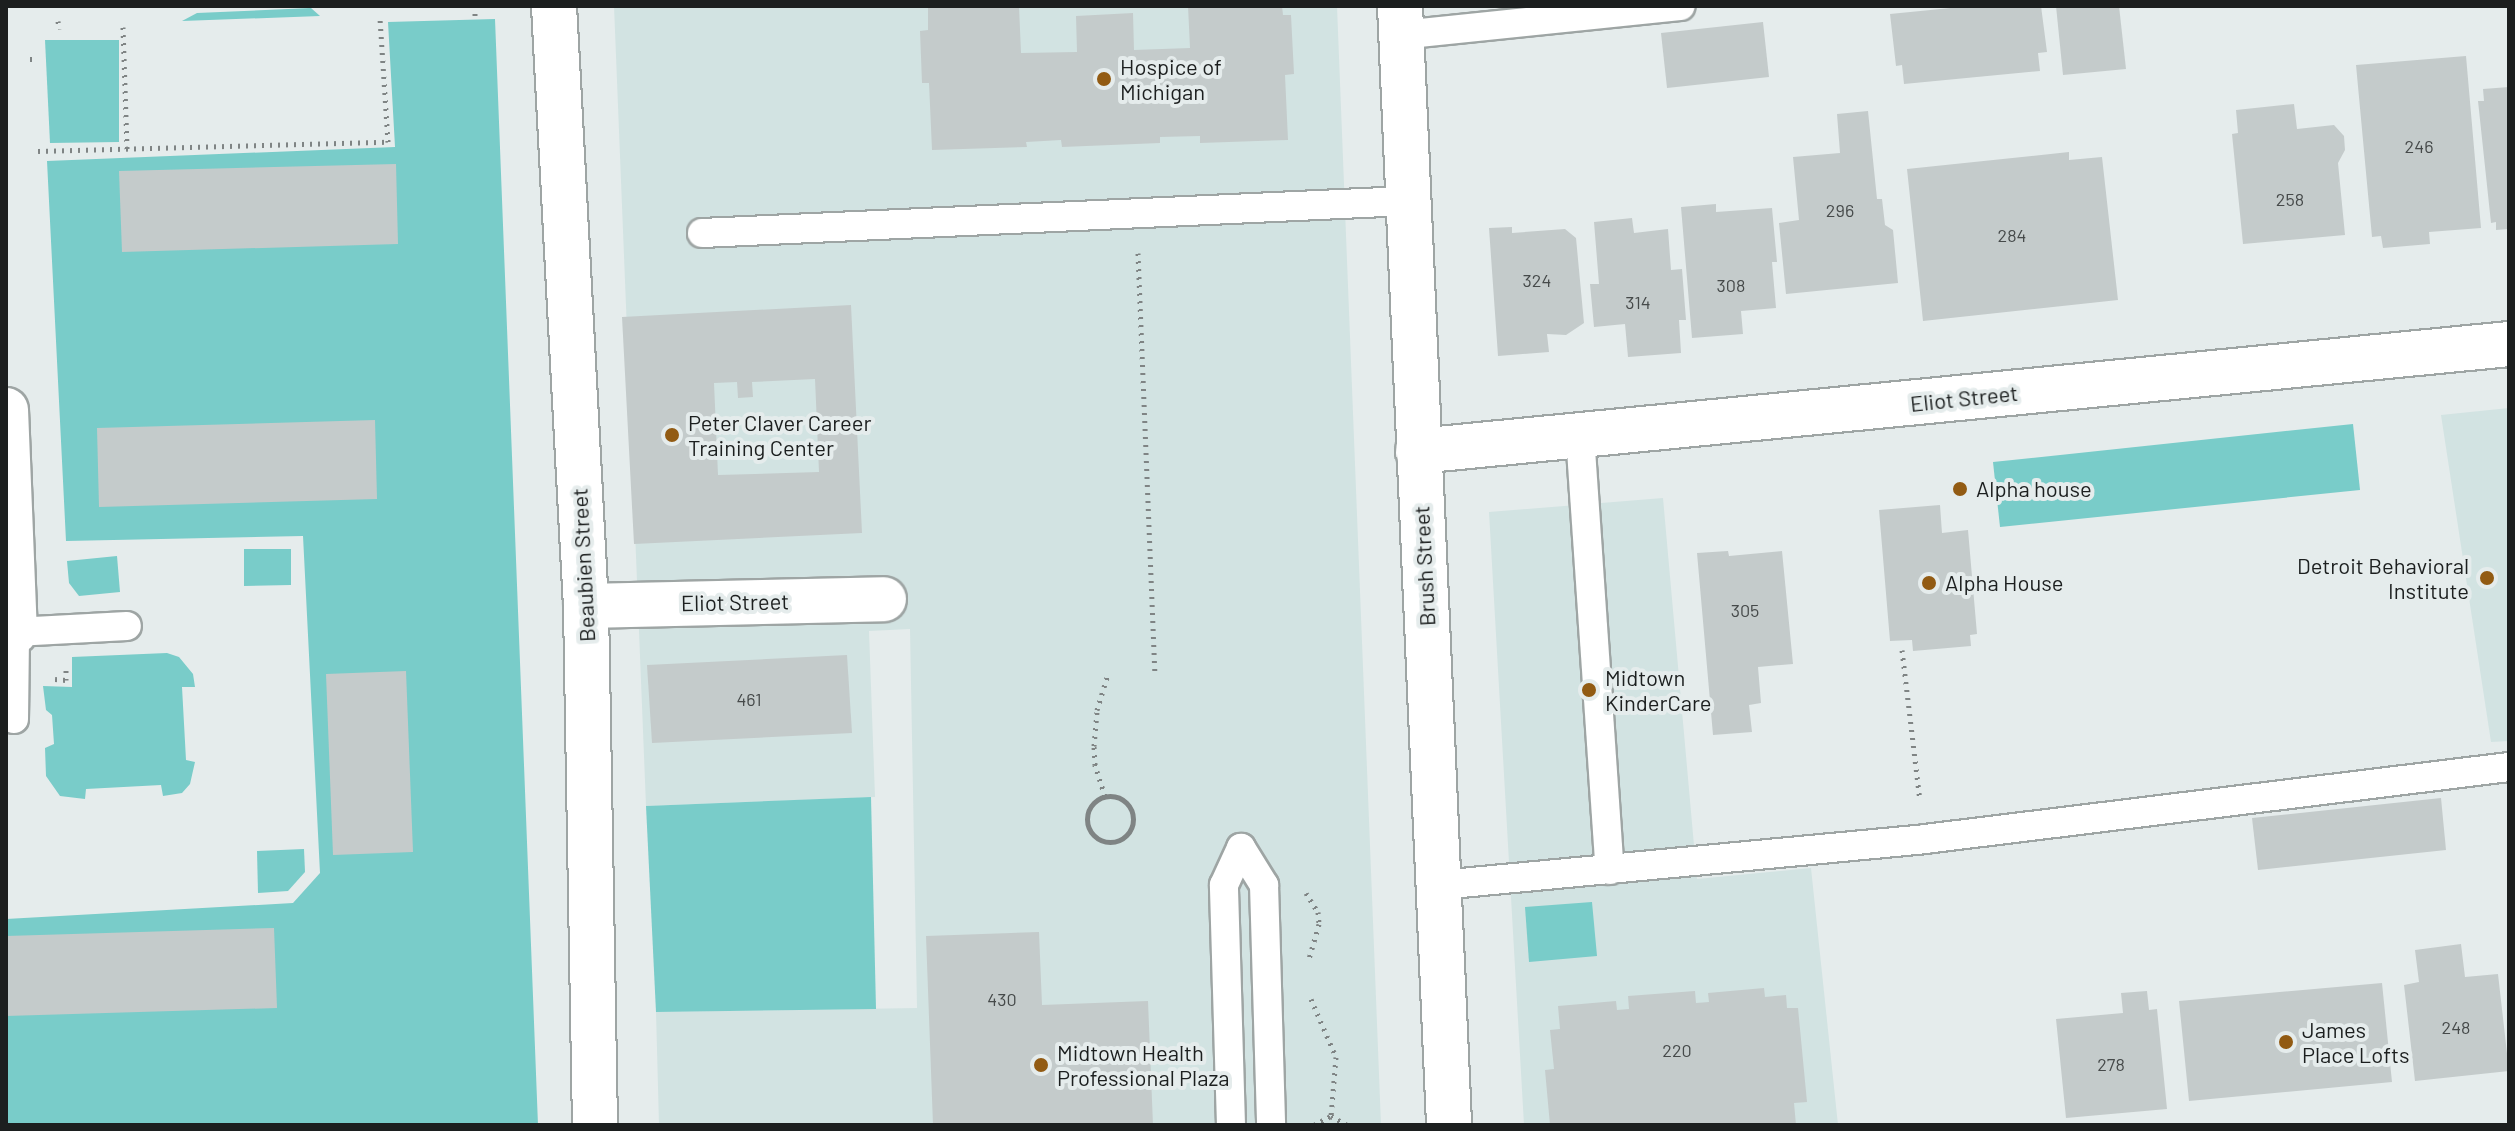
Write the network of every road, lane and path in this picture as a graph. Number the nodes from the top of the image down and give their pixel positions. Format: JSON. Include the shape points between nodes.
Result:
{"nodes":[{"id":1,"x":475,"y":6,"type":"edge"},
{"id":2,"x":554,"y":6,"type":"edge"},
{"id":3,"x":1680,"y":6,"type":"edge"},
{"id":4,"x":475,"y":16,"type":"dead end"},
{"id":5,"x":380,"y":19,"type":"dead end"},
{"id":6,"x":1401,"y":20,"type":"edge"},
{"id":7,"x":58,"y":21,"type":"dead end"},
{"id":8,"x":123,"y":27,"type":"dead end"},
{"id":9,"x":59,"y":29,"type":"dead end"},
{"id":10,"x":30,"y":59,"type":"dead end"},
{"id":11,"x":38,"y":59,"type":"dead end"},
{"id":12,"x":127,"y":149,"type":"junction"},
{"id":13,"x":38,"y":151,"type":"dead end"},
{"id":14,"x":1408,"y":201,"type":"junction"},
{"id":15,"x":1136,"y":216,"type":"junction"},
{"id":16,"x":702,"y":233,"type":"dead end"},
{"id":17,"x":2509,"y":344,"type":"edge"},
{"id":18,"x":6,"y":410,"type":"edge"},
{"id":19,"x":1580,"y":435,"type":"junction"},
{"id":20,"x":1418,"y":451,"type":"junction"},
{"id":21,"x":884,"y":599,"type":"dead end"},
{"id":22,"x":586,"y":606,"type":"junction"},
{"id":23,"x":127,"y":626,"type":"dead end"},
{"id":24,"x":10,"y":632,"type":"edge"},
{"id":25,"x":1902,"y":650,"type":"dead end"},
{"id":26,"x":1155,"y":672,"type":"dead end"},
{"id":27,"x":1108,"y":674,"type":"dead end"},
{"id":28,"x":14,"y":719,"type":"dead end"},
{"id":29,"x":2509,"y":767,"type":"edge"},
{"id":30,"x":1105,"y":796,"type":"junction"},
{"id":31,"x":1925,"y":839,"type":"junction"},
{"id":32,"x":1610,"y":870,"type":"junction"},
{"id":33,"x":1440,"y":885,"type":"junction"},
{"id":34,"x":1267,"y":996,"type":"junction"},
{"id":35,"x":1227,"y":997,"type":"junction"},
{"id":36,"x":595,"y":1125,"type":"edge"},
{"id":37,"x":1231,"y":1125,"type":"edge"},
{"id":38,"x":1271,"y":1125,"type":"edge"},
{"id":39,"x":1314,"y":1125,"type":"edge"},
{"id":40,"x":1347,"y":1125,"type":"edge"},
{"id":41,"x":1449,"y":1125,"type":"edge"}],
"edges":[{"from":1,"to":4,"type":"path"},
{"from":2,"to":22,"type":"street","name":"Beaubien Street"},
{"from":3,"to":6,"type":"lane"},
{"from":5,"to":12,"type":"path","via":[[388,142]]},
{"from":6,"to":14,"type":"street","name":"Brush Street"},
{"from":7,"to":9,"type":"path"},
{"from":8,"to":12,"type":"path"},
{"from":10,"to":11,"type":"path"},
{"from":12,"to":13,"type":"path"},
{"from":14,"to":15,"type":"lane"},
{"from":14,"to":20,"type":"street","name":"Brush Street"},
{"from":15,"to":16,"type":"lane"},
{"from":15,"to":26,"type":"path"},
{"from":17,"to":19,"type":"street","name":"Eliot Street"},
{"from":18,"to":24,"type":"street"},
{"from":19,"to":20,"type":"street","name":"Eliot Street"},
{"from":19,"to":32,"type":"lane"},
{"from":20,"to":33,"type":"street","name":"Brush Street"},
{"from":21,"to":22,"type":"street","name":"Eliot Street"},
{"from":22,"to":36,"type":"street","name":"Beaubien Street"},
{"from":23,"to":24,"type":"lane"},
{"from":24,"to":28,"type":"lane"},
{"from":25,"to":31,"type":"path"},
{"from":27,"to":30,"type":"path","via":[[1094,746]]},
{"from":29,"to":31,"type":"lane"},
{"from":30,"to":30,"type":"path","via":[[1092,804],[1089,827],[1099,839],[1114,842],[1131,829],[1133,815],[1126,802]]},
{"from":31,"to":32,"type":"lane"},
{"from":32,"to":33,"type":"lane"},
{"from":33,"to":41,"type":"street","name":"Brush Street"},
{"from":34,"to":35,"type":"lane"},
{"from":34,"to":35,"type":"lane","via":[[1264,885],[1241,848],[1224,885]]},
{"from":34,"to":38,"type":"lane"},
{"from":35,"to":37,"type":"lane"},
{"from":39,"to":40,"type":"path","via":[[1331,1116]]}]}
